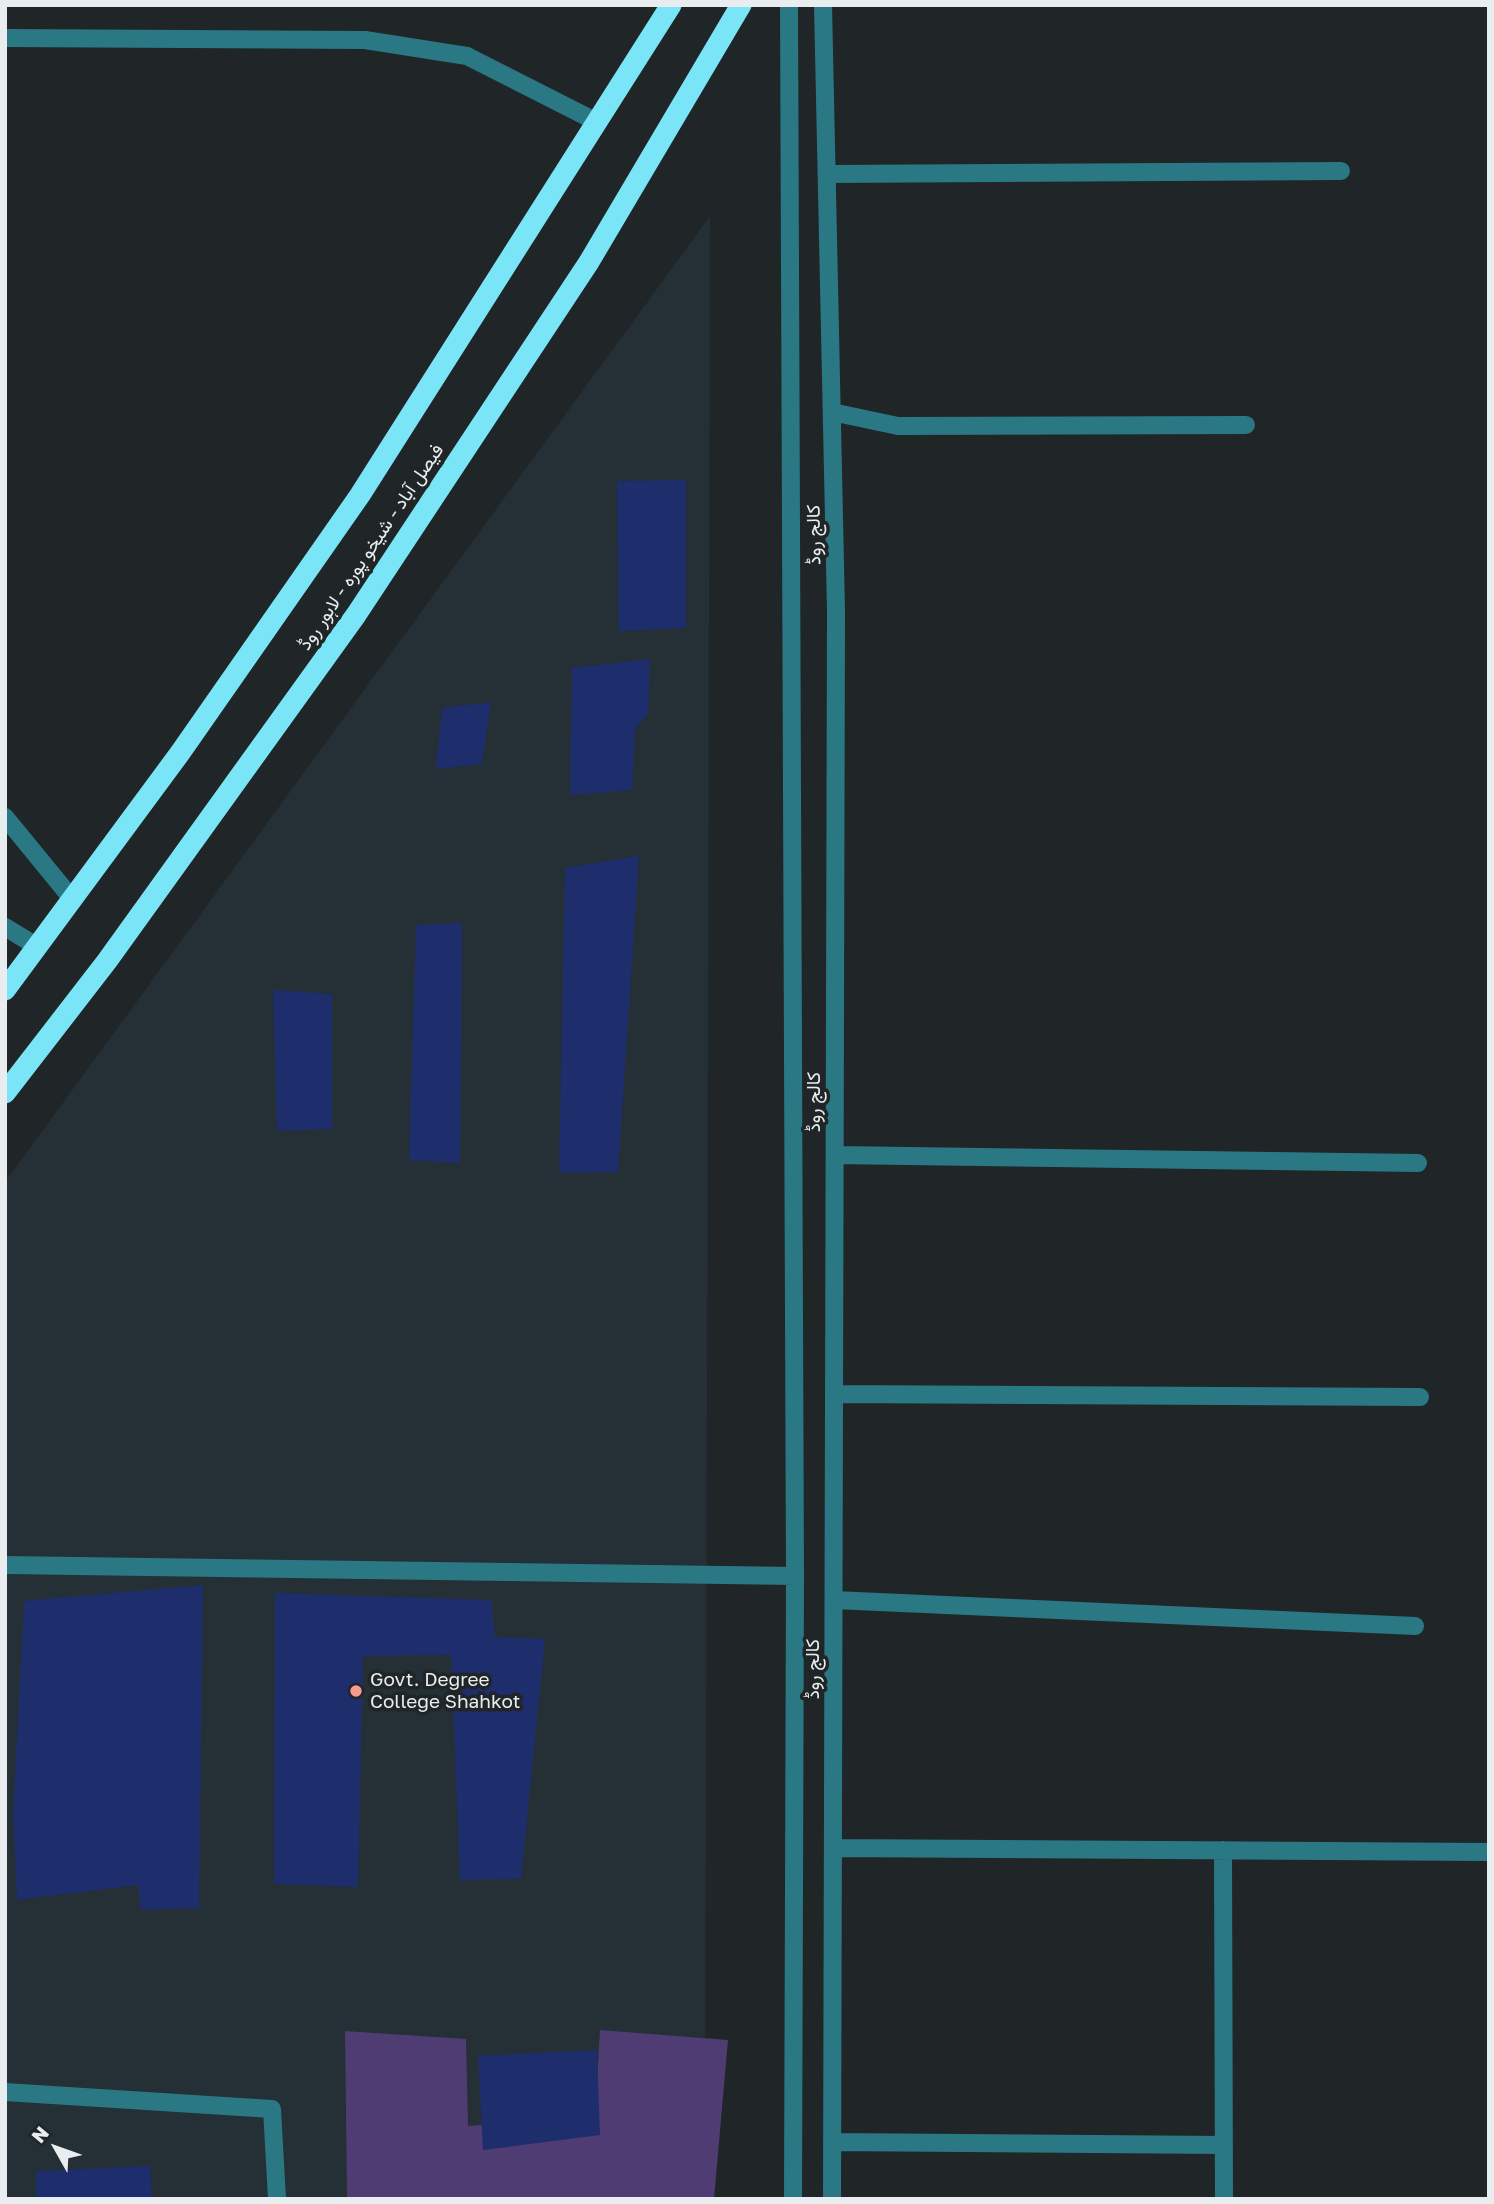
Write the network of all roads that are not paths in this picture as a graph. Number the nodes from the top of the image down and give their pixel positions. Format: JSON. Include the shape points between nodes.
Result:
{"nodes":[{"id":1,"x":671,"y":5,"type":"edge"},
{"id":2,"x":741,"y":5,"type":"edge"},
{"id":3,"x":789,"y":5,"type":"edge"},
{"id":4,"x":823,"y":5,"type":"edge"},
{"id":5,"x":5,"y":38,"type":"edge"},
{"id":6,"x":597,"y":122,"type":"junction"},
{"id":7,"x":1341,"y":171,"type":"dead end"},
{"id":8,"x":827,"y":174,"type":"junction"},
{"id":9,"x":832,"y":412,"type":"junction"},
{"id":10,"x":1246,"y":425,"type":"dead end"},
{"id":11,"x":5,"y":817,"type":"edge"},
{"id":12,"x":72,"y":900,"type":"junction"},
{"id":13,"x":5,"y":927,"type":"edge"},
{"id":14,"x":38,"y":947,"type":"junction"},
{"id":15,"x":5,"y":990,"type":"edge"},
{"id":16,"x":5,"y":1093,"type":"edge"},
{"id":17,"x":835,"y":1156,"type":"junction"},
{"id":18,"x":1418,"y":1163,"type":"dead end"},
{"id":19,"x":834,"y":1394,"type":"junction"},
{"id":20,"x":1420,"y":1397,"type":"dead end"},
{"id":21,"x":5,"y":1564,"type":"edge"},
{"id":22,"x":795,"y":1576,"type":"junction"},
{"id":23,"x":834,"y":1600,"type":"junction"},
{"id":24,"x":1415,"y":1626,"type":"dead end"},
{"id":25,"x":833,"y":1848,"type":"junction"},
{"id":26,"x":1223,"y":1850,"type":"junction"},
{"id":27,"x":1489,"y":1852,"type":"edge"},
{"id":28,"x":5,"y":2092,"type":"edge"},
{"id":29,"x":832,"y":2142,"type":"junction"},
{"id":30,"x":1224,"y":2145,"type":"junction"},
{"id":31,"x":277,"y":2199,"type":"edge"},
{"id":32,"x":793,"y":2199,"type":"edge"},
{"id":33,"x":832,"y":2199,"type":"edge"},
{"id":34,"x":1224,"y":2199,"type":"edge"}],
"edges":[{"from":1,"to":6,"type":"highway","name":"فیصل آباد - شیخو پورہ - لاہور روڈ"},
{"from":2,"to":16,"type":"highway","name":"فیصل آباد - شیخو پورہ - لاہور روڈ","via":[[589,262],[356,615],[107,961]]},
{"from":3,"to":22,"type":"street","name":"کالج روڈ"},
{"from":4,"to":8,"type":"street","name":"کالج روڈ"},
{"from":5,"to":6,"type":"street","via":[[365,40],[467,56]]},
{"from":6,"to":12,"type":"highway","name":"فیصل آباد - شیخو پورہ - لاہور روڈ","via":[[360,495]]},
{"from":7,"to":8,"type":"street"},
{"from":8,"to":9,"type":"street","name":"کالج روڈ"},
{"from":9,"to":10,"type":"street","via":[[898,426]]},
{"from":9,"to":17,"type":"street","name":"کالج روڈ"},
{"from":11,"to":12,"type":"street"},
{"from":12,"to":14,"type":"highway","name":"فیصل آباد - شیخو پورہ - لاہور روڈ"},
{"from":13,"to":14,"type":"street"},
{"from":14,"to":15,"type":"highway","name":"فیصل آباد - شیخو پورہ - لاہور روڈ"},
{"from":17,"to":18,"type":"street"},
{"from":17,"to":19,"type":"street","name":"کالج روڈ"},
{"from":19,"to":20,"type":"street"},
{"from":19,"to":23,"type":"street","name":"کالج روڈ"},
{"from":21,"to":22,"type":"street"},
{"from":22,"to":32,"type":"street","name":"کالج روڈ"},
{"from":23,"to":24,"type":"street"},
{"from":23,"to":25,"type":"street","name":"کالج روڈ"},
{"from":25,"to":26,"type":"street"},
{"from":25,"to":29,"type":"street","name":"کالج روڈ"},
{"from":26,"to":27,"type":"street"},
{"from":26,"to":30,"type":"street"},
{"from":28,"to":31,"type":"street","via":[[272,2109]]},
{"from":29,"to":30,"type":"street"},
{"from":29,"to":33,"type":"street","name":"کالج روڈ"},
{"from":30,"to":34,"type":"street"}]}
